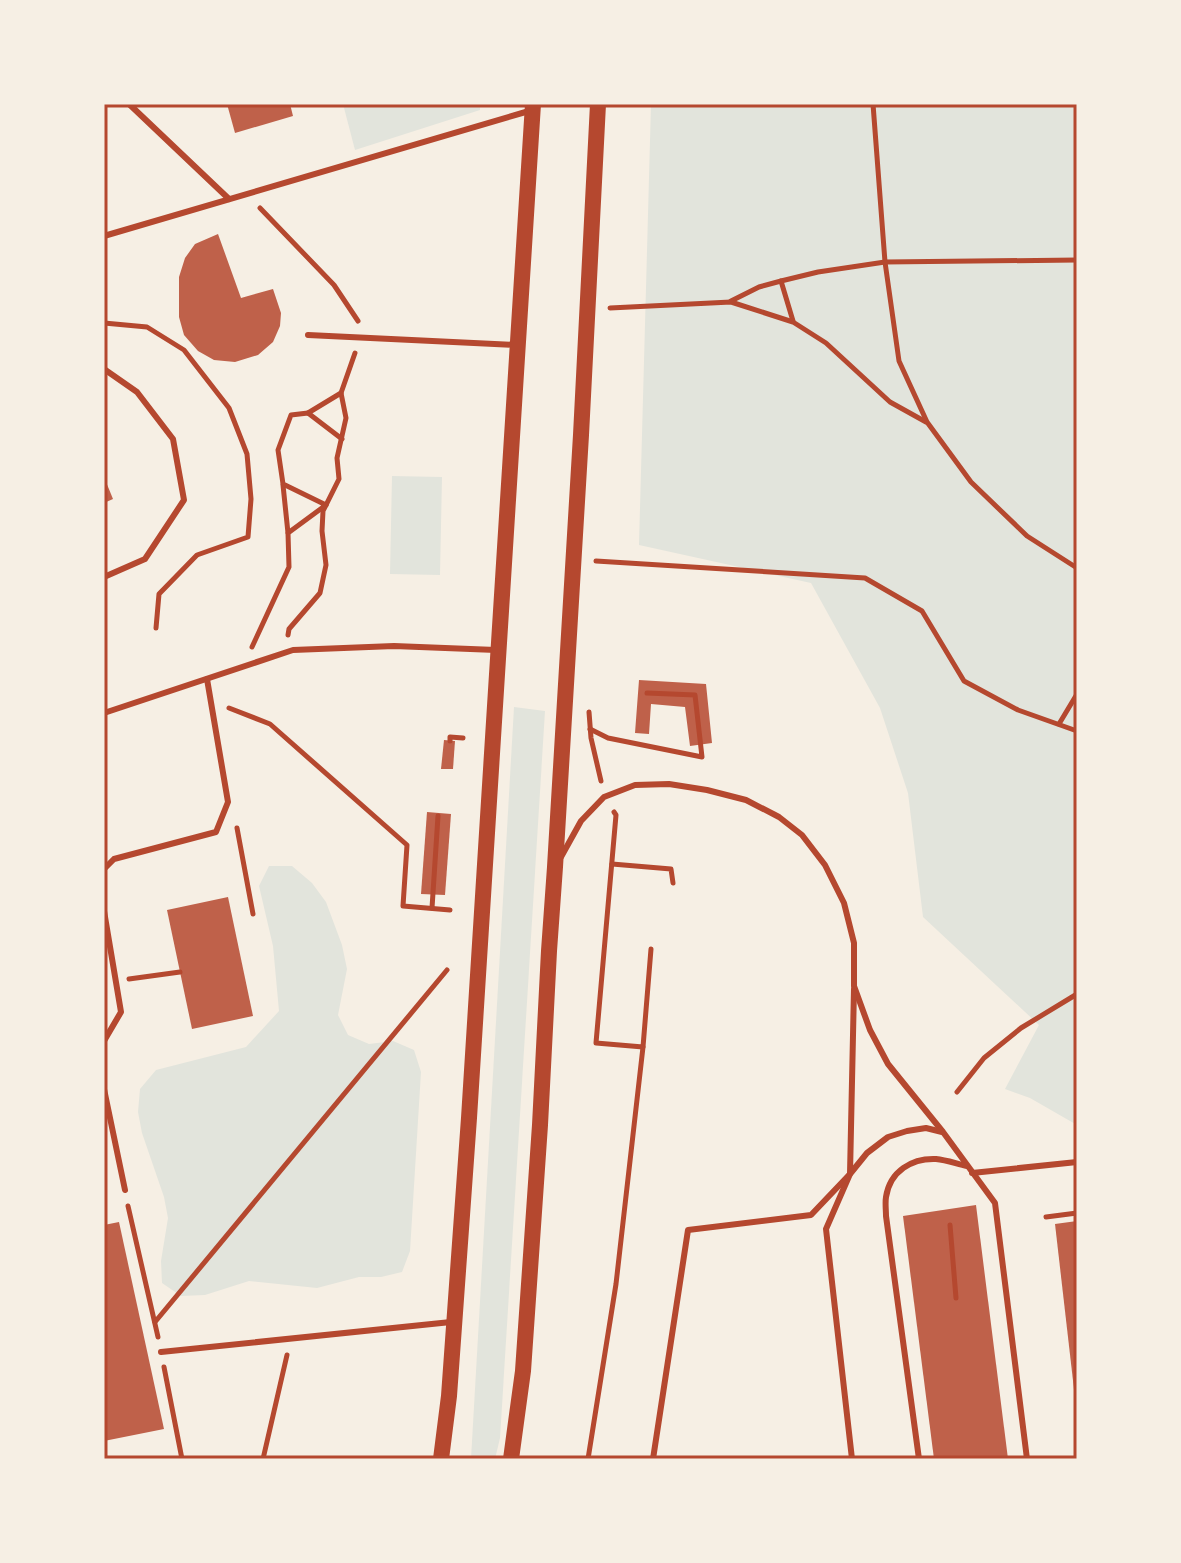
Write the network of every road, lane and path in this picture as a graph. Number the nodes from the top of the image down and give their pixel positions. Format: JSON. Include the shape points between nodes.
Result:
{"nodes":[{"id":1,"x":129,"y":104,"type":"edge"},
{"id":2,"x":598,"y":104,"type":"edge"},
{"id":3,"x":873,"y":104,"type":"edge"},
{"id":4,"x":532,"y":107,"type":"edge"},
{"id":5,"x":247,"y":194,"type":"junction"},
{"id":6,"x":229,"y":199,"type":"junction"},
{"id":7,"x":104,"y":236,"type":"edge"},
{"id":8,"x":1077,"y":260,"type":"edge"},
{"id":9,"x":885,"y":262,"type":"junction"},
{"id":10,"x":781,"y":281,"type":"junction"},
{"id":11,"x":731,"y":302,"type":"junction"},
{"id":12,"x":610,"y":308,"type":"dead end"},
{"id":13,"x":793,"y":322,"type":"junction"},
{"id":14,"x":104,"y":323,"type":"edge"},
{"id":15,"x":308,"y":335,"type":"dead end"},
{"id":16,"x":360,"y":337,"type":"junction"},
{"id":17,"x":517,"y":345,"type":"junction"},
{"id":18,"x":104,"y":369,"type":"edge"},
{"id":19,"x":341,"y":393,"type":"junction"},
{"id":20,"x":308,"y":413,"type":"junction"},
{"id":21,"x":927,"y":422,"type":"junction"},
{"id":22,"x":342,"y":439,"type":"junction"},
{"id":23,"x":283,"y":484,"type":"junction"},
{"id":24,"x":326,"y":505,"type":"junction"},
{"id":25,"x":288,"y":533,"type":"junction"},
{"id":26,"x":596,"y":561,"type":"dead end"},
{"id":27,"x":1077,"y":568,"type":"edge"},
{"id":28,"x":104,"y":577,"type":"edge"},
{"id":29,"x":156,"y":628,"type":"dead end"},
{"id":30,"x":499,"y":650,"type":"junction"},
{"id":31,"x":286,"y":652,"type":"junction"},
{"id":32,"x":243,"y":667,"type":"junction"},
{"id":33,"x":207,"y":679,"type":"junction"},
{"id":34,"x":647,"y":693,"type":"dead end"},
{"id":35,"x":1077,"y":694,"type":"edge"},
{"id":36,"x":211,"y":701,"type":"junction"},
{"id":37,"x":588,"y":703,"type":"dead end"},
{"id":38,"x":104,"y":713,"type":"edge"},
{"id":39,"x":1058,"y":724,"type":"junction"},
{"id":40,"x":590,"y":729,"type":"junction"},
{"id":41,"x":1077,"y":731,"type":"edge"},
{"id":42,"x":642,"y":733,"type":"dead end"},
{"id":43,"x":463,"y":738,"type":"dead end"},
{"id":44,"x":450,"y":741,"type":"dead end"},
{"id":45,"x":641,"y":745,"type":"junction"},
{"id":46,"x":604,"y":797,"type":"junction"},
{"id":47,"x":228,"y":802,"type":"junction"},
{"id":48,"x":438,"y":816,"type":"dead end"},
{"id":49,"x":612,"y":864,"type":"junction"},
{"id":50,"x":555,"y":867,"type":"junction"},
{"id":51,"x":104,"y":869,"type":"edge"},
{"id":52,"x":673,"y":883,"type":"dead end"},
{"id":53,"x":432,"y":908,"type":"junction"},
{"id":54,"x":450,"y":910,"type":"dead end"},
{"id":55,"x":104,"y":911,"type":"edge"},
{"id":56,"x":253,"y":914,"type":"dead end"},
{"id":57,"x":651,"y":949,"type":"dead end"},
{"id":58,"x":447,"y":970,"type":"dead end"},
{"id":59,"x":180,"y":972,"type":"dead end"},
{"id":60,"x":115,"y":982,"type":"junction"},
{"id":61,"x":854,"y":986,"type":"junction"},
{"id":62,"x":1077,"y":994,"type":"edge"},
{"id":63,"x":104,"y":1041,"type":"edge"},
{"id":64,"x":643,"y":1047,"type":"junction"},
{"id":65,"x":104,"y":1089,"type":"edge"},
{"id":66,"x":957,"y":1092,"type":"dead end"},
{"id":67,"x":943,"y":1132,"type":"junction"},
{"id":68,"x":1077,"y":1162,"type":"edge"},
{"id":69,"x":970,"y":1170,"type":"junction"},
{"id":70,"x":850,"y":1174,"type":"junction"},
{"id":71,"x":125,"y":1190,"type":"joint"},
{"id":72,"x":1077,"y":1213,"type":"edge"},
{"id":73,"x":1046,"y":1217,"type":"dead end"},
{"id":74,"x":950,"y":1225,"type":"dead end"},
{"id":75,"x":956,"y":1298,"type":"dead end"},
{"id":76,"x":155,"y":1322,"type":"junction"},
{"id":77,"x":455,"y":1322,"type":"junction"},
{"id":78,"x":291,"y":1338,"type":"junction"},
{"id":79,"x":161,"y":1352,"type":"junction"},
{"id":80,"x":182,"y":1459,"type":"edge"},
{"id":81,"x":263,"y":1459,"type":"edge"},
{"id":82,"x":441,"y":1459,"type":"edge"},
{"id":83,"x":511,"y":1459,"type":"edge"},
{"id":84,"x":588,"y":1459,"type":"edge"},
{"id":85,"x":653,"y":1459,"type":"edge"},
{"id":86,"x":852,"y":1459,"type":"edge"},
{"id":87,"x":919,"y":1459,"type":"edge"},
{"id":88,"x":1027,"y":1459,"type":"edge"}],
"edges":[{"from":1,"to":6,"type":"lane"},
{"from":2,"to":50,"type":"main road"},
{"from":3,"to":9,"type":"path"},
{"from":4,"to":5,"type":"lane"},
{"from":4,"to":17,"type":"main road"},
{"from":5,"to":6,"type":"lane"},
{"from":5,"to":16,"type":"path","via":[[334,285],[359,323]]},
{"from":6,"to":7,"type":"lane"},
{"from":8,"to":9,"type":"path"},
{"from":9,"to":10,"type":"path"},
{"from":9,"to":21,"type":"path","via":[[899,361]]},
{"from":10,"to":11,"type":"path"},
{"from":10,"to":13,"type":"path"},
{"from":11,"to":12,"type":"path"},
{"from":11,"to":13,"type":"path"},
{"from":13,"to":21,"type":"path","via":[[826,343],[890,402]]},
{"from":14,"to":29,"type":"path","via":[[147,327],[184,350],[229,408],[247,454],[248,537],[197,555],[159,594]]},
{"from":15,"to":16,"type":"lane"},
{"from":16,"to":17,"type":"lane"},
{"from":16,"to":19,"type":"path"},
{"from":17,"to":30,"type":"main road"},
{"from":18,"to":28,"type":"lane","via":[[137,392],[173,439],[184,500],[145,559]]},
{"from":19,"to":20,"type":"path"},
{"from":19,"to":22,"type":"path","via":[[346,418]]},
{"from":20,"to":22,"type":"path"},
{"from":20,"to":23,"type":"path","via":[[291,415],[278,450]]},
{"from":21,"to":27,"type":"path","via":[[971,482],[1027,536]]},
{"from":22,"to":24,"type":"path","via":[[339,479]]},
{"from":23,"to":24,"type":"path"},
{"from":23,"to":25,"type":"path"},
{"from":24,"to":25,"type":"path"},
{"from":24,"to":31,"type":"path","via":[[326,565],[320,593],[289,629]]},
{"from":25,"to":32,"type":"path","via":[[289,567]]},
{"from":26,"to":39,"type":"path","via":[[865,578],[922,611],[964,681]]},
{"from":30,"to":31,"type":"lane","via":[[394,646]]},
{"from":30,"to":77,"type":"main road"},
{"from":31,"to":32,"type":"lane"},
{"from":32,"to":33,"type":"lane"},
{"from":33,"to":36,"type":"lane"},
{"from":33,"to":38,"type":"lane"},
{"from":34,"to":45,"type":"path","via":[[695,695],[702,757]]},
{"from":35,"to":39,"type":"path"},
{"from":36,"to":47,"type":"lane"},
{"from":36,"to":53,"type":"path","via":[[270,724],[407,845],[403,906]]},
{"from":37,"to":40,"type":"path"},
{"from":39,"to":41,"type":"path"},
{"from":40,"to":45,"type":"path"},
{"from":40,"to":46,"type":"path"},
{"from":42,"to":45,"type":"path"},
{"from":43,"to":44,"type":"path"},
{"from":46,"to":49,"type":"path","via":[[616,815]]},
{"from":46,"to":50,"type":"lane","via":[[581,821]]},
{"from":46,"to":61,"type":"lane","via":[[635,785],[669,784],[746,800],[779,817],[802,835],[825,865],[844,903],[854,943]]},
{"from":47,"to":51,"type":"lane","via":[[216,832],[114,859]]},
{"from":47,"to":56,"type":"path"},
{"from":48,"to":53,"type":"path"},
{"from":49,"to":52,"type":"path","via":[[671,869]]},
{"from":49,"to":64,"type":"path","via":[[596,1043]]},
{"from":50,"to":83,"type":"main road","via":[[525,1355]]},
{"from":53,"to":54,"type":"path"},
{"from":55,"to":60,"type":"lane"},
{"from":57,"to":64,"type":"path"},
{"from":58,"to":76,"type":"path"},
{"from":59,"to":60,"type":"path"},
{"from":60,"to":63,"type":"lane","via":[[121,1012]]},
{"from":61,"to":67,"type":"lane","via":[[888,1064]]},
{"from":61,"to":70,"type":"lane"},
{"from":62,"to":66,"type":"path","via":[[984,1058]]},
{"from":64,"to":84,"type":"path","via":[[616,1284]]},
{"from":65,"to":71,"type":"lane"},
{"from":67,"to":69,"type":"lane"},
{"from":67,"to":70,"type":"lane","via":[[926,1128],[888,1137]]},
{"from":68,"to":69,"type":"lane"},
{"from":69,"to":87,"type":"lane","via":[[938,1159],[917,1160],[901,1169],[886,1197]]},
{"from":69,"to":88,"type":"lane","via":[[995,1203]]},
{"from":70,"to":85,"type":"lane","via":[[811,1215],[688,1230]]},
{"from":70,"to":86,"type":"lane","via":[[826,1229]]},
{"from":71,"to":76,"type":"path"},
{"from":72,"to":73,"type":"path"},
{"from":74,"to":75,"type":"path"},
{"from":76,"to":79,"type":"path"},
{"from":77,"to":78,"type":"lane"},
{"from":77,"to":82,"type":"main road"},
{"from":78,"to":79,"type":"lane"},
{"from":78,"to":81,"type":"path"},
{"from":79,"to":80,"type":"path"}]}
